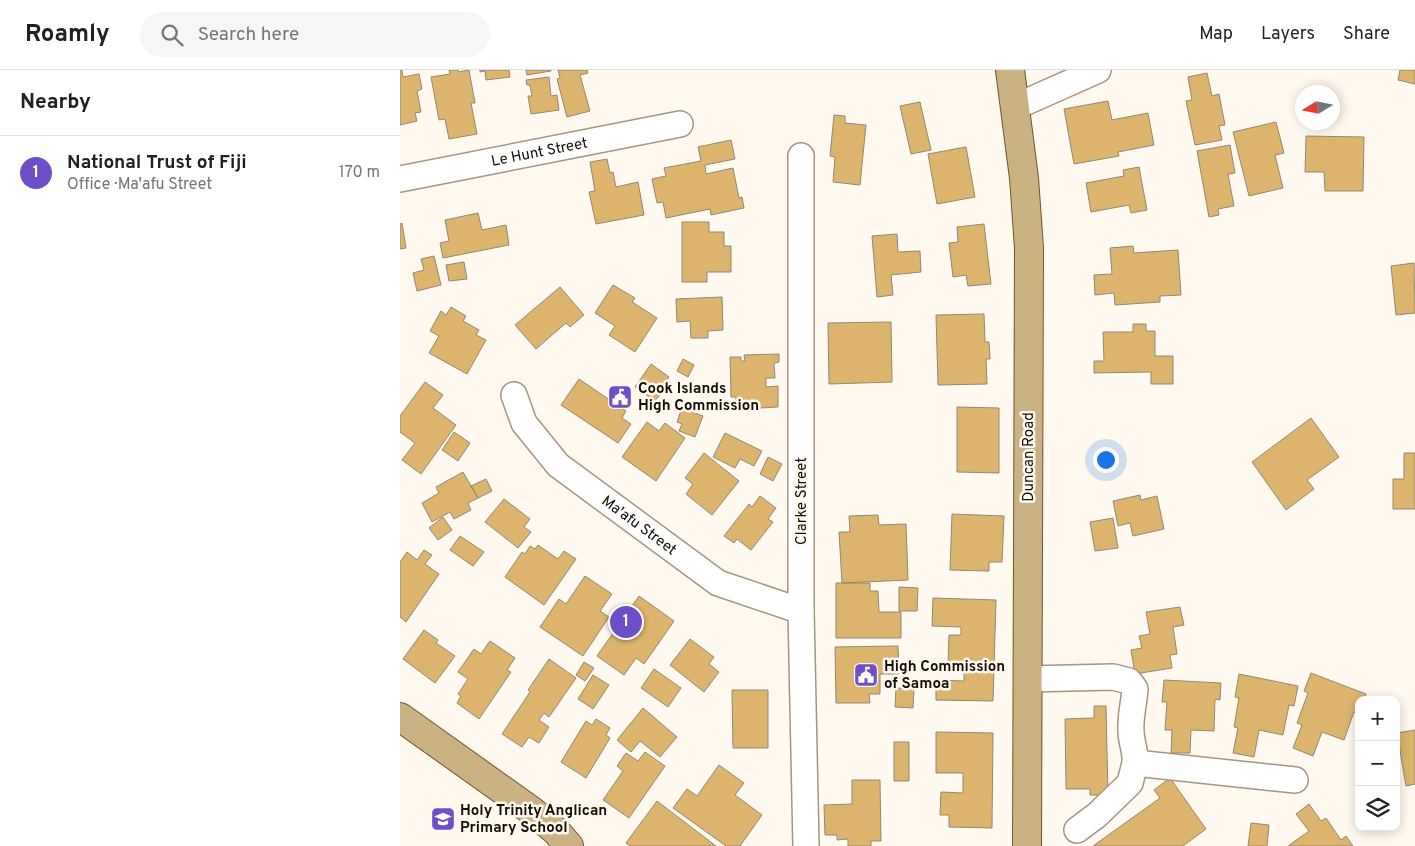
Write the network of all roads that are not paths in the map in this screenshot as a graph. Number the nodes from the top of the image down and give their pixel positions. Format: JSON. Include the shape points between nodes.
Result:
{"nodes":[{"id":1,"x":1010,"y":70,"type":"edge"},
{"id":2,"x":1098,"y":70,"type":"edge"},
{"id":3,"x":1015,"y":107,"type":"junction"},
{"id":4,"x":680,"y":124,"type":"dead end"},
{"id":5,"x":801,"y":156,"type":"dead end"},
{"id":6,"x":400,"y":179,"type":"edge"},
{"id":7,"x":514,"y":395,"type":"dead end"},
{"id":8,"x":801,"y":611,"type":"junction"},
{"id":9,"x":1027,"y":679,"type":"junction"},
{"id":10,"x":400,"y":717,"type":"edge"},
{"id":11,"x":1135,"y":763,"type":"junction"},
{"id":12,"x":1296,"y":780,"type":"dead end"},
{"id":13,"x":1077,"y":830,"type":"dead end"},
{"id":14,"x":569,"y":846,"type":"edge"},
{"id":15,"x":806,"y":846,"type":"edge"},
{"id":16,"x":1027,"y":846,"type":"edge"}],
"edges":[{"from":1,"to":3,"type":"main road","name":"Duncan Road"},
{"from":2,"to":3,"type":"street"},
{"from":3,"to":9,"type":"main road","name":"Duncan Road","via":[[1029,248]]},
{"from":4,"to":6,"type":"street","name":"Le Hunt Street"},
{"from":5,"to":8,"type":"street","name":"Clarke Street"},
{"from":7,"to":8,"type":"street","name":"Ma'afu Street","via":[[524,423],[558,465],[718,582]]},
{"from":8,"to":15,"type":"street","name":"Clarke Street"},
{"from":9,"to":11,"type":"street","via":[[1113,677],[1129,680],[1135,689],[1130,728],[1136,752]]},
{"from":9,"to":16,"type":"main road","name":"Duncan Road"},
{"from":10,"to":14,"type":"main road","via":[[532,810]]},
{"from":11,"to":12,"type":"street"},
{"from":11,"to":13,"type":"street","via":[[1130,783]]}]}
